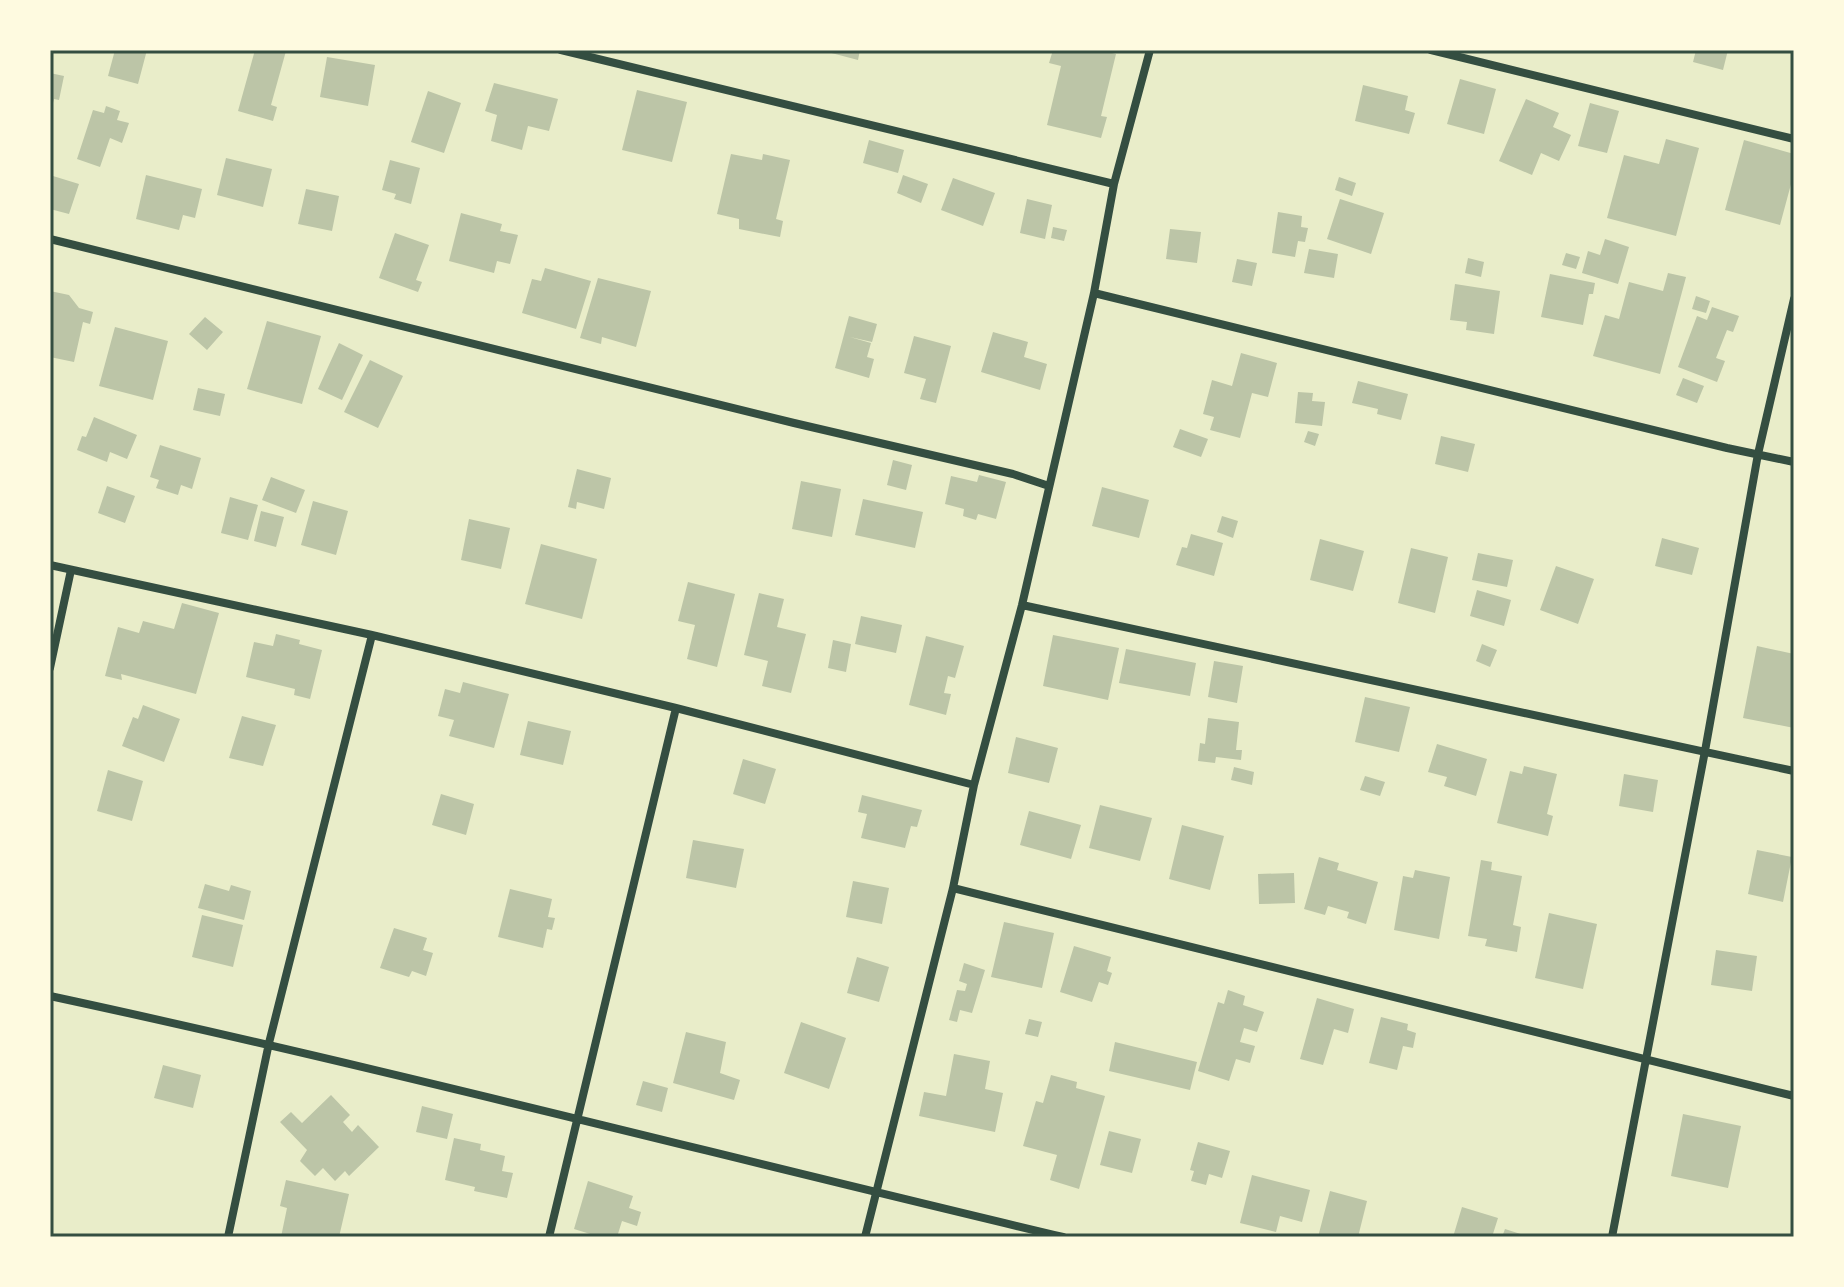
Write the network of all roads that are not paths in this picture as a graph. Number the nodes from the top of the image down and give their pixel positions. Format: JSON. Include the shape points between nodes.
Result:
{"nodes":[{"id":1,"x":561,"y":50,"type":"edge"},
{"id":2,"x":1150,"y":50,"type":"edge"},
{"id":3,"x":1431,"y":50,"type":"edge"},
{"id":4,"x":1794,"y":139,"type":"edge"},
{"id":5,"x":1114,"y":184,"type":"junction"},
{"id":6,"x":50,"y":239,"type":"edge"},
{"id":7,"x":1094,"y":293,"type":"junction"},
{"id":8,"x":1794,"y":299,"type":"edge"},
{"id":9,"x":1758,"y":454,"type":"junction"},
{"id":10,"x":1794,"y":462,"type":"edge"},
{"id":11,"x":1049,"y":486,"type":"junction"},
{"id":12,"x":50,"y":565,"type":"edge"},
{"id":13,"x":71,"y":570,"type":"junction"},
{"id":14,"x":1022,"y":605,"type":"junction"},
{"id":15,"x":372,"y":635,"type":"junction"},
{"id":16,"x":50,"y":668,"type":"edge"},
{"id":17,"x":676,"y":708,"type":"junction"},
{"id":18,"x":1705,"y":751,"type":"junction"},
{"id":19,"x":1794,"y":771,"type":"edge"},
{"id":20,"x":974,"y":785,"type":"junction"},
{"id":21,"x":953,"y":888,"type":"junction"},
{"id":22,"x":50,"y":996,"type":"edge"},
{"id":23,"x":269,"y":1043,"type":"junction"},
{"id":24,"x":1645,"y":1059,"type":"junction"},
{"id":25,"x":1794,"y":1096,"type":"edge"},
{"id":26,"x":578,"y":1121,"type":"junction"},
{"id":27,"x":876,"y":1192,"type":"junction"},
{"id":28,"x":228,"y":1237,"type":"edge"},
{"id":29,"x":549,"y":1237,"type":"edge"},
{"id":30,"x":865,"y":1237,"type":"edge"},
{"id":31,"x":1063,"y":1237,"type":"edge"},
{"id":32,"x":1612,"y":1237,"type":"edge"}],
"edges":[{"from":1,"to":5,"type":"street"},
{"from":2,"to":5,"type":"street"},
{"from":3,"to":4,"type":"street"},
{"from":5,"to":7,"type":"street"},
{"from":6,"to":11,"type":"street"},
{"from":7,"to":9,"type":"street"},
{"from":7,"to":11,"type":"street"},
{"from":8,"to":9,"type":"street"},
{"from":9,"to":10,"type":"street"},
{"from":9,"to":18,"type":"street"},
{"from":11,"to":14,"type":"street"},
{"from":12,"to":13,"type":"street"},
{"from":13,"to":15,"type":"street"},
{"from":13,"to":16,"type":"street"},
{"from":14,"to":18,"type":"street"},
{"from":14,"to":20,"type":"street"},
{"from":15,"to":17,"type":"street"},
{"from":15,"to":23,"type":"street"},
{"from":17,"to":20,"type":"street"},
{"from":17,"to":26,"type":"street"},
{"from":18,"to":19,"type":"street"},
{"from":18,"to":24,"type":"street"},
{"from":20,"to":21,"type":"street"},
{"from":21,"to":24,"type":"street"},
{"from":21,"to":27,"type":"street"},
{"from":22,"to":23,"type":"street"},
{"from":23,"to":26,"type":"street"},
{"from":23,"to":28,"type":"street"},
{"from":24,"to":25,"type":"street"},
{"from":24,"to":32,"type":"street"},
{"from":26,"to":27,"type":"street"},
{"from":26,"to":29,"type":"street"},
{"from":27,"to":30,"type":"street"},
{"from":27,"to":31,"type":"street"}]}
